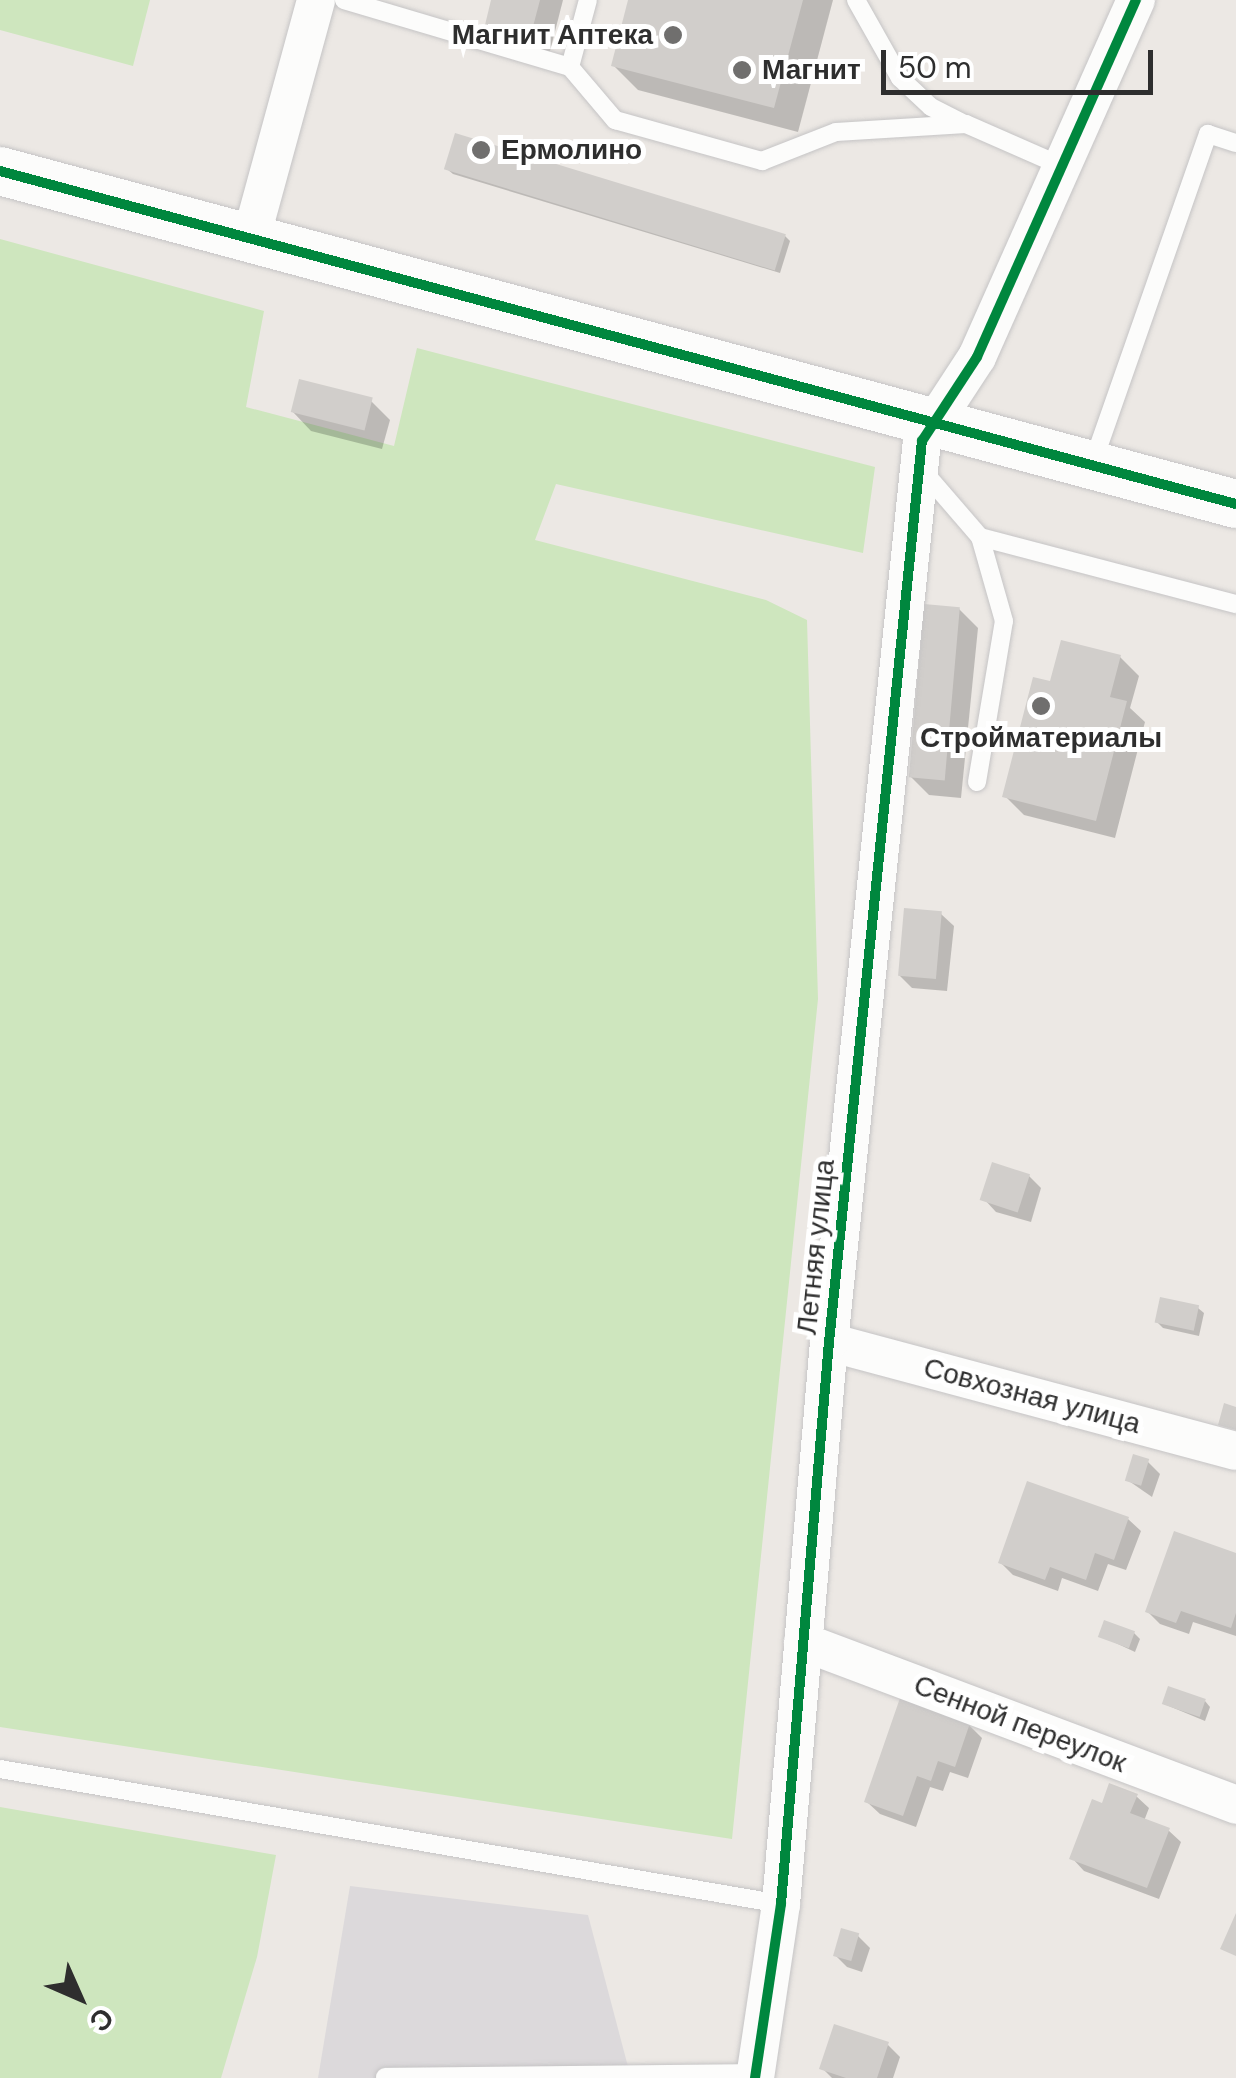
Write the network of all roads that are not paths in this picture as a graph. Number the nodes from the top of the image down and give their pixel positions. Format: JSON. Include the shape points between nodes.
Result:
{"nodes":[{"id":1,"x":316,"y":0,"type":"edge"},
{"id":2,"x":344,"y":0,"type":"edge"},
{"id":3,"x":588,"y":0,"type":"edge"},
{"id":4,"x":856,"y":0,"type":"edge"},
{"id":5,"x":1136,"y":0,"type":"edge"},
{"id":6,"x":570,"y":67,"type":"junction"},
{"id":7,"x":966,"y":124,"type":"junction"},
{"id":8,"x":1236,"y":143,"type":"edge"},
{"id":9,"x":1064,"y":167,"type":"junction"},
{"id":10,"x":0,"y":171,"type":"edge"},
{"id":11,"x":251,"y":238,"type":"junction"},
{"id":12,"x":926,"y":446,"type":"junction"},
{"id":13,"x":1092,"y":466,"type":"junction"},
{"id":14,"x":1236,"y":504,"type":"edge"},
{"id":15,"x":980,"y":537,"type":"junction"},
{"id":16,"x":1236,"y":604,"type":"edge"},
{"id":17,"x":976,"y":782,"type":"dead end"},
{"id":18,"x":829,"y":1342,"type":"junction"},
{"id":19,"x":1236,"y":1450,"type":"edge"},
{"id":20,"x":803,"y":1642,"type":"junction"},
{"id":21,"x":0,"y":1769,"type":"edge"},
{"id":22,"x":1236,"y":1805,"type":"edge"},
{"id":23,"x":781,"y":1904,"type":"junction"},
{"id":24,"x":756,"y":2075,"type":"edge"},
{"id":25,"x":385,"y":2076,"type":"edge"}],
"edges":[{"from":1,"to":11,"type":"street"},
{"from":2,"to":6,"type":"lane"},
{"from":3,"to":6,"type":"lane"},
{"from":4,"to":7,"type":"lane","via":[[900,78],[931,107]]},
{"from":5,"to":9,"type":"street"},
{"from":6,"to":7,"type":"lane","via":[[615,120],[762,162],[836,132]]},
{"from":7,"to":9,"type":"lane"},
{"from":8,"to":13,"type":"lane","via":[[1208,134]]},
{"from":9,"to":12,"type":"street","via":[[976,357]]},
{"from":10,"to":11,"type":"street"},
{"from":11,"to":12,"type":"street"},
{"from":12,"to":13,"type":"street"},
{"from":12,"to":15,"type":"lane"},
{"from":12,"to":18,"type":"street","name":"Летняя улица"},
{"from":13,"to":14,"type":"street"},
{"from":15,"to":16,"type":"lane"},
{"from":15,"to":17,"type":"lane","via":[[1004,621]]},
{"from":18,"to":19,"type":"street","name":"Совхозная улица"},
{"from":18,"to":20,"type":"street","name":"Летняя улица"},
{"from":20,"to":22,"type":"street","name":"Сенной переулок"},
{"from":20,"to":23,"type":"street","name":"Летняя улица"},
{"from":21,"to":23,"type":"lane"},
{"from":23,"to":24,"type":"street","name":"Летняя улица"},
{"from":24,"to":25,"type":"lane"}]}
